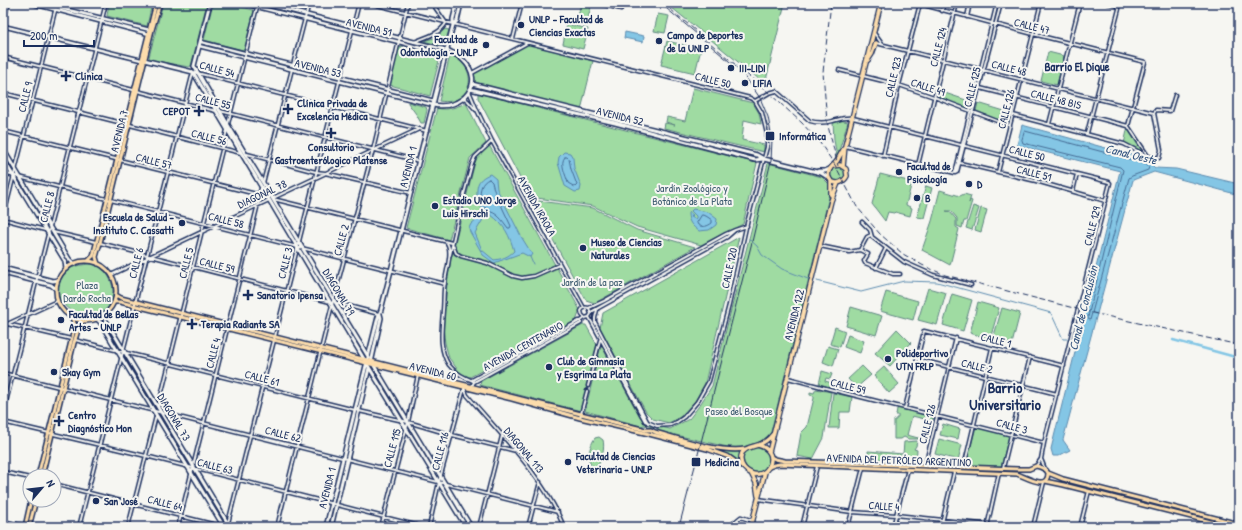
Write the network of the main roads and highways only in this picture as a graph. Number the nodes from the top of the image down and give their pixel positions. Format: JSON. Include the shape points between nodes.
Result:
{"nodes":[{"id":1,"x":156,"y":3,"type":"edge"},
{"id":2,"x":160,"y":3,"type":"edge"},
{"id":3,"x":210,"y":3,"type":"edge"},
{"id":4,"x":457,"y":3,"type":"edge"},
{"id":5,"x":461,"y":3,"type":"edge"},
{"id":6,"x":881,"y":3,"type":"edge"},
{"id":7,"x":453,"y":24,"type":"junction"},
{"id":8,"x":150,"y":32,"type":"junction"},
{"id":9,"x":876,"y":43,"type":"road end"},
{"id":10,"x":447,"y":50,"type":"junction"},
{"id":11,"x":143,"y":60,"type":"junction"},
{"id":12,"x":866,"y":63,"type":"junction"},
{"id":13,"x":194,"y":66,"type":"junction"},
{"id":14,"x":192,"y":72,"type":"junction"},
{"id":15,"x":472,"y":84,"type":"junction"},
{"id":16,"x":470,"y":90,"type":"junction"},
{"id":17,"x":434,"y":103,"type":"junction"},
{"id":18,"x":845,"y":146,"type":"junction"},
{"id":19,"x":3,"y":149,"type":"edge"},
{"id":20,"x":3,"y":159,"type":"edge"},
{"id":21,"x":764,"y":159,"type":"junction"},
{"id":22,"x":832,"y":167,"type":"junction"},
{"id":23,"x":843,"y":167,"type":"junction"},
{"id":24,"x":812,"y":171,"type":"junction"},
{"id":25,"x":830,"y":179,"type":"junction"},
{"id":26,"x":838,"y":183,"type":"junction"},
{"id":27,"x":271,"y":199,"type":"junction"},
{"id":28,"x":831,"y":201,"type":"junction"},
{"id":29,"x":49,"y":230,"type":"junction"},
{"id":30,"x":98,"y":243,"type":"junction"},
{"id":31,"x":69,"y":259,"type":"junction"},
{"id":32,"x":65,"y":261,"type":"junction"},
{"id":33,"x":88,"y":261,"type":"junction"},
{"id":34,"x":74,"y":264,"type":"junction"},
{"id":35,"x":98,"y":264,"type":"junction"},
{"id":36,"x":3,"y":268,"type":"edge"},
{"id":37,"x":66,"y":269,"type":"junction"},
{"id":38,"x":3,"y":273,"type":"edge"},
{"id":39,"x":58,"y":280,"type":"junction"},
{"id":40,"x":56,"y":289,"type":"junction"},
{"id":41,"x":116,"y":295,"type":"junction"},
{"id":42,"x":120,"y":298,"type":"junction"},
{"id":43,"x":114,"y":302,"type":"junction"},
{"id":44,"x":120,"y":302,"type":"junction"},
{"id":45,"x":332,"y":302,"type":"junction"},
{"id":46,"x":135,"y":303,"type":"junction"},
{"id":47,"x":105,"y":314,"type":"junction"},
{"id":48,"x":72,"y":318,"type":"junction"},
{"id":49,"x":105,"y":319,"type":"junction"},
{"id":50,"x":99,"y":320,"type":"junction"},
{"id":51,"x":83,"y":321,"type":"junction"},
{"id":52,"x":73,"y":340,"type":"junction"},
{"id":53,"x":122,"y":352,"type":"junction"},
{"id":54,"x":369,"y":362,"type":"junction"},
{"id":55,"x":464,"y":386,"type":"junction"},
{"id":56,"x":157,"y":411,"type":"junction"},
{"id":57,"x":357,"y":411,"type":"junction"},
{"id":58,"x":774,"y":433,"type":"junction"},
{"id":59,"x":50,"y":434,"type":"junction"},
{"id":60,"x":758,"y":445,"type":"junction"},
{"id":61,"x":745,"y":449,"type":"junction"},
{"id":62,"x":769,"y":452,"type":"junction"},
{"id":63,"x":771,"y":457,"type":"junction"},
{"id":64,"x":743,"y":467,"type":"junction"},
{"id":65,"x":769,"y":467,"type":"junction"},
{"id":66,"x":40,"y":468,"type":"edge"},
{"id":67,"x":44,"y":468,"type":"edge"},
{"id":68,"x":1029,"y":468,"type":"junction"},
{"id":69,"x":765,"y":471,"type":"junction"},
{"id":70,"x":1047,"y":472,"type":"junction"},
{"id":71,"x":751,"y":473,"type":"junction"},
{"id":72,"x":1029,"y":479,"type":"junction"},
{"id":73,"x":1044,"y":482,"type":"junction"},
{"id":74,"x":758,"y":499,"type":"junction"},
{"id":75,"x":30,"y":508,"type":"edge"},
{"id":76,"x":33,"y":508,"type":"edge"},
{"id":77,"x":1239,"y":524,"type":"edge"},
{"id":78,"x":225,"y":526,"type":"edge"},
{"id":79,"x":26,"y":527,"type":"edge"},
{"id":80,"x":230,"y":527,"type":"edge"},
{"id":81,"x":326,"y":527,"type":"edge"},
{"id":82,"x":331,"y":527,"type":"edge"},
{"id":83,"x":466,"y":527,"type":"edge"},
{"id":84,"x":471,"y":527,"type":"edge"},
{"id":85,"x":751,"y":527,"type":"edge"},
{"id":86,"x":1231,"y":527,"type":"edge"}],
"edges":[{"from":1,"to":8,"type":"main road","name":"AVENIDA 7"},
{"from":2,"to":8,"type":"main road","name":"AVENIDA 7"},
{"from":3,"to":13,"type":"main road","name":"CALLE 6"},
{"from":4,"to":7,"type":"main road","name":"AVENIDA 1"},
{"from":5,"to":7,"type":"main road","name":"AVENIDA 1","via":[[457,21]]},
{"from":6,"to":12,"type":"highway"},
{"from":7,"to":10,"type":"main road","name":"AVENIDA 1"},
{"from":8,"to":11,"type":"main road","name":"AVENIDA 7"},
{"from":9,"to":12,"type":"highway"},
{"from":10,"to":15,"type":"main road","via":[[462,58],[468,66],[472,73]]},
{"from":10,"to":17,"type":"main road","name":"AVENIDA 1"},
{"from":11,"to":14,"type":"main road","name":"CALLE 54"},
{"from":11,"to":30,"type":"main road","name":"AVENIDA 7"},
{"from":12,"to":18,"type":"highway"},
{"from":13,"to":14,"type":"main road","name":"CALLE 6"},
{"from":13,"to":27,"type":"main road","name":"DIAGONAL 79"},
{"from":14,"to":27,"type":"main road","name":"DIAGONAL 79","via":[[261,187]]},
{"from":15,"to":16,"type":"main road"},
{"from":15,"to":21,"type":"main road","name":"AVENIDA 52"},
{"from":16,"to":17,"type":"main road","via":[[464,98],[454,104],[444,106]]},
{"from":16,"to":21,"type":"main road","name":"AVENIDA 52","via":[[615,123],[755,160]]},
{"from":17,"to":54,"type":"main road","name":"AVENIDA 1"},
{"from":18,"to":22,"type":"highway"},
{"from":18,"to":23,"type":"highway"},
{"from":19,"to":29,"type":"main road"},
{"from":20,"to":29,"type":"main road"},
{"from":21,"to":24,"type":"main road","name":"AVENIDA 52"},
{"from":22,"to":23,"type":"highway"},
{"from":22,"to":24,"type":"main road","name":"AVENIDA 52","via":[[825,171]]},
{"from":22,"to":25,"type":"highway"},
{"from":23,"to":26,"type":"highway","via":[[847,176],[844,182]]},
{"from":24,"to":25,"type":"main road","name":"AVENIDA 52"},
{"from":25,"to":26,"type":"highway"},
{"from":25,"to":28,"type":"highway","name":"AVENIDA 122"},
{"from":26,"to":28,"type":"highway","name":"AVENIDA 122"},
{"from":27,"to":45,"type":"main road","name":"DIAGONAL 79"},
{"from":27,"to":45,"type":"main road","name":"DIAGONAL 79"},
{"from":28,"to":58,"type":"highway","name":"AVENIDA 122"},
{"from":29,"to":31,"type":"main road"},
{"from":29,"to":32,"type":"main road"},
{"from":30,"to":33,"type":"main road","name":"AVENIDA 7"},
{"from":30,"to":35,"type":"main road","name":"AVENIDA 7"},
{"from":31,"to":32,"type":"main road"},
{"from":31,"to":34,"type":"main road"},
{"from":32,"to":37,"type":"main road"},
{"from":33,"to":34,"type":"main road"},
{"from":33,"to":35,"type":"main road"},
{"from":34,"to":37,"type":"main road"},
{"from":35,"to":41,"type":"main road","via":[[111,275]]},
{"from":36,"to":39,"type":"main road","via":[[53,281]]},
{"from":37,"to":39,"type":"main road"},
{"from":38,"to":40,"type":"main road","via":[[51,285]]},
{"from":39,"to":40,"type":"main road"},
{"from":40,"to":48,"type":"main road","via":[[64,311]]},
{"from":41,"to":42,"type":"main road","name":"AVENIDA 60"},
{"from":41,"to":43,"type":"main road"},
{"from":42,"to":44,"type":"main road"},
{"from":42,"to":46,"type":"main road","name":"AVENIDA 60"},
{"from":43,"to":44,"type":"main road","name":"AVENIDA 60"},
{"from":43,"to":47,"type":"main road"},
{"from":44,"to":46,"type":"main road","name":"AVENIDA 60"},
{"from":45,"to":54,"type":"main road","name":"DIAGONAL 79"},
{"from":46,"to":54,"type":"main road","name":"AVENIDA 60"},
{"from":47,"to":49,"type":"main road"},
{"from":47,"to":50,"type":"main road"},
{"from":48,"to":51,"type":"main road"},
{"from":48,"to":52,"type":"main road","via":[[75,325]]},
{"from":49,"to":50,"type":"main road"},
{"from":49,"to":53,"type":"main road","name":"DIAGONAL 73"},
{"from":50,"to":51,"type":"main road"},
{"from":50,"to":53,"type":"main road","name":"DIAGONAL 73"},
{"from":51,"to":52,"type":"main road"},
{"from":52,"to":59,"type":"main road"},
{"from":53,"to":56,"type":"main road","name":"DIAGONAL 73"},
{"from":54,"to":55,"type":"main road","name":"AVENIDA 60"},
{"from":54,"to":57,"type":"main road","name":"AVENIDA 1"},
{"from":54,"to":83,"type":"main road","name":"DIAGONAL 79"},
{"from":54,"to":84,"type":"main road","name":"DIAGONAL 79"},
{"from":55,"to":61,"type":"main road","name":"AVENIDA 60","via":[[473,384],[723,449]]},
{"from":55,"to":64,"type":"main road","name":"AVENIDA 60","via":[[707,449]]},
{"from":56,"to":78,"type":"main road","name":"DIAGONAL 73"},
{"from":56,"to":78,"type":"main road","name":"DIAGONAL 73","via":[[191,473]]},
{"from":57,"to":81,"type":"main road","name":"AVENIDA 1"},
{"from":57,"to":82,"type":"main road","name":"AVENIDA 1"},
{"from":58,"to":60,"type":"highway","via":[[767,441]]},
{"from":58,"to":62,"type":"highway","name":"AVENIDA 122"},
{"from":59,"to":66,"type":"main road"},
{"from":59,"to":67,"type":"main road"},
{"from":60,"to":61,"type":"highway"},
{"from":60,"to":62,"type":"highway"},
{"from":61,"to":64,"type":"highway","via":[[741,459]]},
{"from":62,"to":63,"type":"highway"},
{"from":63,"to":65,"type":"highway"},
{"from":63,"to":68,"type":"main road","name":"AVENIDA DEL PETRÓLEO ARGENTINO","via":[[785,461]]},
{"from":64,"to":71,"type":"highway"},
{"from":65,"to":69,"type":"highway"},
{"from":65,"to":72,"type":"main road","name":"AVENIDA DEL PETRÓLEO ARGENTINO","via":[[780,464],[999,473],[1017,474]]},
{"from":68,"to":70,"type":"main road","via":[[1036,466]]},
{"from":68,"to":72,"type":"main road"},
{"from":69,"to":71,"type":"highway","via":[[757,475]]},
{"from":69,"to":74,"type":"highway"},
{"from":70,"to":73,"type":"main road","via":[[1048,478]]},
{"from":70,"to":77,"type":"main road","via":[[1063,479]]},
{"from":71,"to":74,"type":"highway","via":[[756,483]]},
{"from":72,"to":73,"type":"main road"},
{"from":73,"to":86,"type":"main road"},
{"from":74,"to":85,"type":"highway"},
{"from":75,"to":79,"type":"main road"},
{"from":76,"to":79,"type":"main road"},
{"from":78,"to":80,"type":"main road","name":"DIAGONAL 73"}]}
